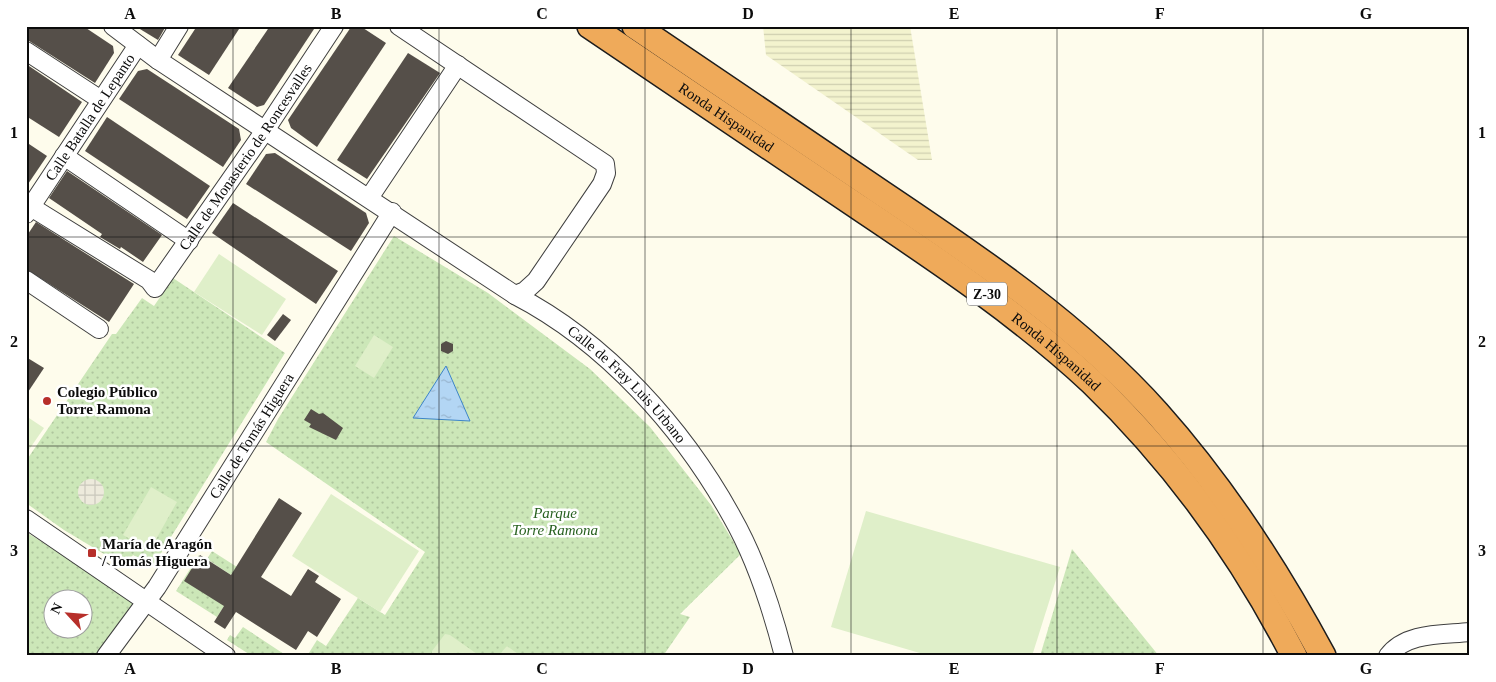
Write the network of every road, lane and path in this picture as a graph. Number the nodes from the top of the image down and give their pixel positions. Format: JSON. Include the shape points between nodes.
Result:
{"nodes":[{"id":1,"x":113,"y":26,"type":"edge"},
{"id":2,"x":179,"y":26,"type":"edge"},
{"id":3,"x":334,"y":26,"type":"edge"},
{"id":4,"x":399,"y":26,"type":"edge"},
{"id":5,"x":590,"y":26,"type":"edge"},
{"id":6,"x":635,"y":26,"type":"edge"},
{"id":7,"x":138,"y":45,"type":"junction"},
{"id":8,"x":26,"y":52,"type":"edge"},
{"id":9,"x":162,"y":54,"type":"junction"},
{"id":10,"x":455,"y":71,"type":"junction"},
{"id":11,"x":101,"y":100,"type":"junction"},
{"id":12,"x":266,"y":129,"type":"junction"},
{"id":13,"x":64,"y":156,"type":"junction"},
{"id":14,"x":373,"y":193,"type":"junction"},
{"id":15,"x":28,"y":210,"type":"edge"},
{"id":16,"x":392,"y":212,"type":"junction"},
{"id":17,"x":190,"y":241,"type":"junction"},
{"id":18,"x":26,"y":280,"type":"edge"},
{"id":19,"x":536,"y":281,"type":"junction"},
{"id":20,"x":515,"y":294,"type":"junction"},
{"id":21,"x":539,"y":307,"type":"junction"},
{"id":22,"x":99,"y":329,"type":"dead end"},
{"id":23,"x":26,"y":519,"type":"edge"},
{"id":24,"x":147,"y":602,"type":"junction"},
{"id":25,"x":1470,"y":632,"type":"edge"},
{"id":26,"x":225,"y":655,"type":"edge"},
{"id":27,"x":106,"y":656,"type":"edge"},
{"id":28,"x":784,"y":656,"type":"edge"},
{"id":29,"x":1294,"y":656,"type":"edge"},
{"id":30,"x":1323,"y":656,"type":"edge"},
{"id":31,"x":1388,"y":656,"type":"edge"}],
"edges":[{"from":1,"to":7,"type":"street","name":"Calle de Fray Luis Urbano"},
{"from":2,"to":9,"type":"street"},
{"from":3,"to":12,"type":"street","name":"Calle de Monasterio de Roncesvalles"},
{"from":4,"to":10,"type":"street"},
{"from":5,"to":29,"type":"highway","name":"Ronda Hispanidad","number":"Z-30","via":[[984,293],[1092,382],[1140,432],[1233,551]]},
{"from":6,"to":30,"type":"highway","name":"Ronda Hispanidad","number":"Z-30","via":[[1002,275],[1107,362],[1157,412],[1206,471],[1253,536]]},
{"from":7,"to":9,"type":"street","name":"Calle de Fray Luis Urbano"},
{"from":7,"to":11,"type":"street","name":"Calle Batalla de Lepanto"},
{"from":8,"to":11,"type":"street"},
{"from":9,"to":12,"type":"street","name":"Calle de Fray Luis Urbano"},
{"from":10,"to":14,"type":"street"},
{"from":10,"to":19,"type":"street","via":[[605,164],[602,184]]},
{"from":11,"to":13,"type":"street","name":"Calle Batalla de Lepanto"},
{"from":12,"to":14,"type":"street","name":"Calle de Fray Luis Urbano"},
{"from":12,"to":17,"type":"street","name":"Calle de Monasterio de Roncesvalles"},
{"from":13,"to":15,"type":"street","name":"Calle Batalla de Lepanto"},
{"from":13,"to":17,"type":"street"},
{"from":14,"to":16,"type":"street","name":"Calle de Fray Luis Urbano"},
{"from":15,"to":17,"type":"street","name":"Calle de Monasterio de Roncesvalles","via":[[149,280],[155,288]]},
{"from":16,"to":20,"type":"street","name":"Calle de Fray Luis Urbano"},
{"from":16,"to":24,"type":"street","name":"Calle de Tomás Higuera"},
{"from":18,"to":22,"type":"street"},
{"from":19,"to":20,"type":"street","via":[[525,291]]},
{"from":19,"to":21,"type":"street"},
{"from":20,"to":21,"type":"street","name":"Calle de Fray Luis Urbano"},
{"from":21,"to":28,"type":"street","name":"Calle de Fray Luis Urbano","via":[[600,354],[633,386],[693,456],[745,542]]},
{"from":23,"to":24,"type":"street"},
{"from":24,"to":26,"type":"street"},
{"from":24,"to":27,"type":"street","name":"Calle de Tomás Higuera"},
{"from":25,"to":31,"type":"street","via":[[1406,640]]}]}
